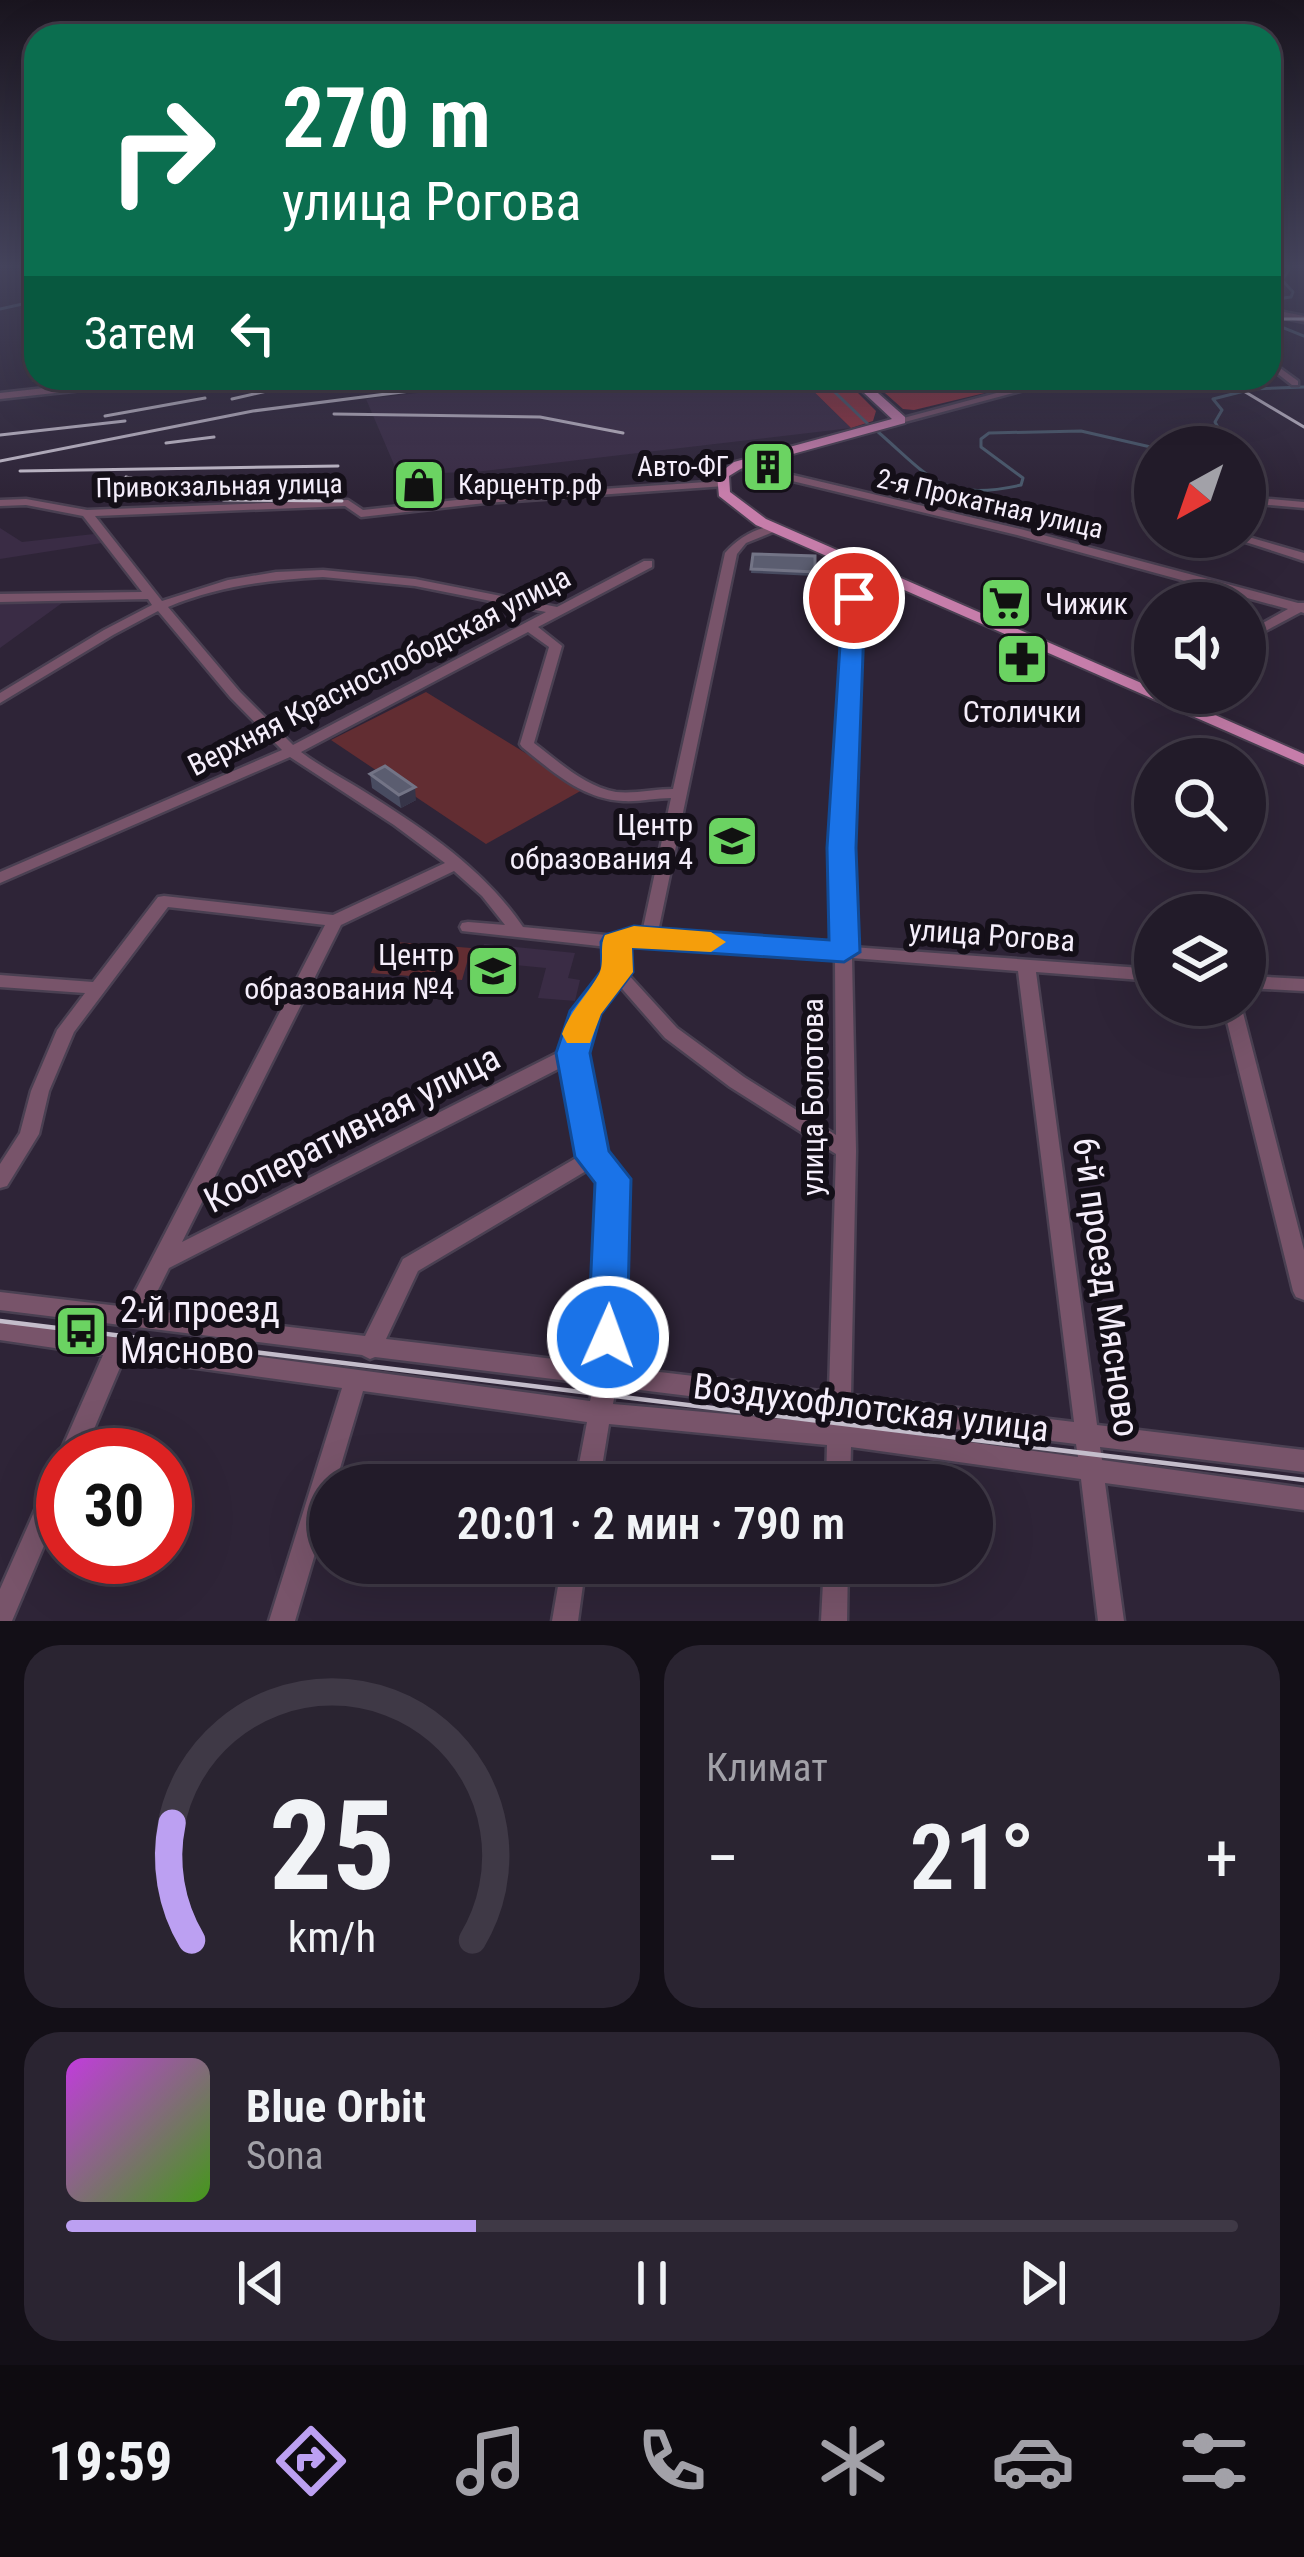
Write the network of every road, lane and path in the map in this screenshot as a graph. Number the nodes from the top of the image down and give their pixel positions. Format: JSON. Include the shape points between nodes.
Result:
{"nodes":[{"id":1,"x":1281,"y":372,"type":"edge"},
{"id":2,"x":1295,"y":382,"type":"dead end"},
{"id":3,"x":51,"y":390,"type":"edge"},
{"id":4,"x":867,"y":390,"type":"edge"},
{"id":5,"x":1017,"y":390,"type":"edge"},
{"id":6,"x":0,"y":395,"type":"edge"},
{"id":7,"x":901,"y":420,"type":"junction"},
{"id":8,"x":738,"y":465,"type":"junction"},
{"id":9,"x":721,"y":484,"type":"junction"},
{"id":10,"x":1266,"y":502,"type":"edge"},
{"id":11,"x":0,"y":503,"type":"edge"},
{"id":12,"x":1304,"y":505,"type":"edge"},
{"id":13,"x":87,"y":513,"type":"junction"},
{"id":14,"x":774,"y":528,"type":"junction"},
{"id":15,"x":1266,"y":546,"type":"edge"},
{"id":16,"x":1304,"y":557,"type":"edge"},
{"id":17,"x":648,"y":564,"type":"dead end"},
{"id":18,"x":872,"y":572,"type":"junction"},
{"id":19,"x":0,"y":598,"type":"edge"},
{"id":20,"x":156,"y":601,"type":"junction"},
{"id":21,"x":1303,"y":607,"type":"edge"},
{"id":22,"x":559,"y":611,"type":"junction"},
{"id":23,"x":530,"y":627,"type":"junction"},
{"id":24,"x":1266,"y":627,"type":"edge"},
{"id":25,"x":1134,"y":685,"type":"edge"},
{"id":26,"x":0,"y":699,"type":"edge"},
{"id":27,"x":1200,"y":714,"type":"edge"},
{"id":28,"x":291,"y":751,"type":"junction"},
{"id":29,"x":1304,"y":760,"type":"edge"},
{"id":30,"x":677,"y":794,"type":"junction"},
{"id":31,"x":453,"y":865,"type":"junction"},
{"id":32,"x":0,"y":878,"type":"edge"},
{"id":33,"x":335,"y":921,"type":"junction"},
{"id":34,"x":467,"y":927,"type":"dead end"},
{"id":35,"x":517,"y":930,"type":"junction"},
{"id":36,"x":649,"y":937,"type":"junction"},
{"id":37,"x":616,"y":942,"type":"junction"},
{"id":38,"x":844,"y":952,"type":"junction"},
{"id":39,"x":1026,"y":964,"type":"junction"},
{"id":40,"x":617,"y":972,"type":"junction"},
{"id":41,"x":1134,"y":973,"type":"edge"},
{"id":42,"x":0,"y":981,"type":"edge"},
{"id":43,"x":1266,"y":983,"type":"edge"},
{"id":44,"x":1304,"y":986,"type":"edge"},
{"id":45,"x":98,"y":988,"type":"junction"},
{"id":46,"x":1237,"y":1026,"type":"edge"},
{"id":47,"x":573,"y":1053,"type":"junction"},
{"id":48,"x":846,"y":1151,"type":"junction"},
{"id":49,"x":593,"y":1157,"type":"junction"},
{"id":50,"x":0,"y":1180,"type":"edge"},
{"id":51,"x":160,"y":1263,"type":"junction"},
{"id":52,"x":1304,"y":1291,"type":"edge"},
{"id":53,"x":0,"y":1301,"type":"edge"},
{"id":54,"x":133,"y":1318,"type":"junction"},
{"id":55,"x":0,"y":1331,"type":"edge"},
{"id":56,"x":118,"y":1346,"type":"junction"},
{"id":57,"x":370,"y":1348,"type":"junction"},
{"id":58,"x":606,"y":1377,"type":"junction"},
{"id":59,"x":356,"y":1378,"type":"junction"},
{"id":60,"x":842,"y":1404,"type":"junction"},
{"id":61,"x":598,"y":1413,"type":"junction"},
{"id":62,"x":83,"y":1428,"type":"edge"},
{"id":63,"x":1090,"y":1432,"type":"junction"},
{"id":64,"x":840,"y":1435,"type":"junction"},
{"id":65,"x":1304,"y":1461,"type":"edge"},
{"id":66,"x":590,"y":1464,"type":"edge"},
{"id":67,"x":839,"y":1464,"type":"edge"},
{"id":68,"x":1094,"y":1473,"type":"junction"},
{"id":69,"x":1304,"y":1499,"type":"edge"},
{"id":70,"x":36,"y":1535,"type":"edge"},
{"id":71,"x":571,"y":1584,"type":"edge"},
{"id":72,"x":835,"y":1584,"type":"edge"},
{"id":73,"x":0,"y":1618,"type":"edge"},
{"id":74,"x":282,"y":1621,"type":"edge"},
{"id":75,"x":565,"y":1621,"type":"edge"},
{"id":76,"x":834,"y":1621,"type":"edge"},
{"id":77,"x":1112,"y":1621,"type":"edge"}],
"edges":[{"from":1,"to":2,"type":"street"},
{"from":3,"to":6,"type":"street"},
{"from":4,"to":7,"type":"main road"},
{"from":5,"to":7,"type":"street"},
{"from":7,"to":8,"type":"main road"},
{"from":8,"to":9,"type":"main road"},
{"from":8,"to":21,"type":"street","name":"2-я Прокатная улица"},
{"from":9,"to":13,"type":"street","name":"Привокзальная улица","via":[[362,514],[348,502]]},
{"from":9,"to":14,"type":"main road","via":[[740,509]]},
{"from":10,"to":12,"type":"street"},
{"from":11,"to":13,"type":"street","name":"Привокзальная улица"},
{"from":13,"to":20,"type":"street"},
{"from":14,"to":18,"type":"main road"},
{"from":14,"to":30,"type":"street","via":[[731,553]]},
{"from":15,"to":16,"type":"street"},
{"from":17,"to":22,"type":"street","name":"Верхняя Краснослободская улица"},
{"from":18,"to":25,"type":"main road"},
{"from":18,"to":38,"type":"street","name":"улица Болотова","via":[[852,609]]},
{"from":19,"to":20,"type":"street"},
{"from":20,"to":22,"type":"street","via":[[328,570]]},
{"from":20,"to":26,"type":"street"},
{"from":20,"to":28,"type":"street"},
{"from":21,"to":24,"type":"street"},
{"from":22,"to":23,"type":"street","name":"Верхняя Краснослободская улица"},
{"from":23,"to":28,"type":"street","name":"Верхняя Краснослободская улица"},
{"from":23,"to":30,"type":"street","via":[[556,646],[527,744],[596,794]]},
{"from":27,"to":29,"type":"main road"},
{"from":28,"to":31,"type":"street"},
{"from":28,"to":32,"type":"street","name":"Верхняя Краснослободская улица"},
{"from":30,"to":36,"type":"street"},
{"from":31,"to":33,"type":"street"},
{"from":31,"to":35,"type":"street","via":[[505,908]]},
{"from":33,"to":45,"type":"street","via":[[164,901]]},
{"from":33,"to":51,"type":"street"},
{"from":34,"to":35,"type":"street","name":"улица Рогова"},
{"from":35,"to":37,"type":"street","name":"улица Рогова"},
{"from":36,"to":37,"type":"street","name":"улица Рогова"},
{"from":36,"to":38,"type":"street","name":"улица Рогова"},
{"from":37,"to":40,"type":"street"},
{"from":38,"to":39,"type":"street","name":"улица Рогова"},
{"from":38,"to":48,"type":"street","name":"улица Болотова"},
{"from":39,"to":41,"type":"street","name":"улица Рогова"},
{"from":39,"to":63,"type":"street","name":"6-й проезд Мясново"},
{"from":40,"to":47,"type":"street","via":[[586,1011]]},
{"from":40,"to":48,"type":"street","via":[[671,1034]]},
{"from":42,"to":45,"type":"street"},
{"from":43,"to":44,"type":"street"},
{"from":45,"to":50,"type":"street","via":[[66,1030],[29,1134]]},
{"from":46,"to":52,"type":"street"},
{"from":47,"to":49,"type":"street"},
{"from":47,"to":51,"type":"street","name":"Кооперативная улица"},
{"from":48,"to":60,"type":"street","name":"улица Болотова"},
{"from":49,"to":57,"type":"street","via":[[410,1265]]},
{"from":49,"to":58,"type":"street","via":[[613,1179]]},
{"from":51,"to":54,"type":"street"},
{"from":53,"to":54,"type":"street","name":"Воздухофлотская улица"},
{"from":54,"to":57,"type":"street","name":"Воздухофлотская улица"},
{"from":55,"to":56,"type":"street","name":"Воздухофлотская улица"},
{"from":56,"to":59,"type":"street","name":"Воздухофлотская улица"},
{"from":56,"to":62,"type":"street"},
{"from":57,"to":58,"type":"street","name":"Воздухофлотская улица"},
{"from":58,"to":60,"type":"street","name":"Воздухофлотская улица"},
{"from":58,"to":61,"type":"street"},
{"from":59,"to":61,"type":"street","name":"Воздухофлотская улица"},
{"from":59,"to":74,"type":"street"},
{"from":60,"to":63,"type":"street","name":"Воздухофлотская улица"},
{"from":60,"to":64,"type":"street","name":"улица Болотова"},
{"from":61,"to":64,"type":"street","name":"Воздухофлотская улица"},
{"from":61,"to":66,"type":"street"},
{"from":63,"to":65,"type":"street","name":"Воздухофлотская улица"},
{"from":63,"to":68,"type":"street","name":"6-й проезд Мясново"},
{"from":64,"to":67,"type":"street","name":"улица Болотова"},
{"from":64,"to":68,"type":"street","name":"Воздухофлотская улица"},
{"from":68,"to":69,"type":"street","name":"Воздухофлотская улица"},
{"from":68,"to":77,"type":"street","name":"6-й проезд Мясново"},
{"from":70,"to":73,"type":"street"},
{"from":71,"to":75,"type":"street"},
{"from":72,"to":76,"type":"street"}]}
